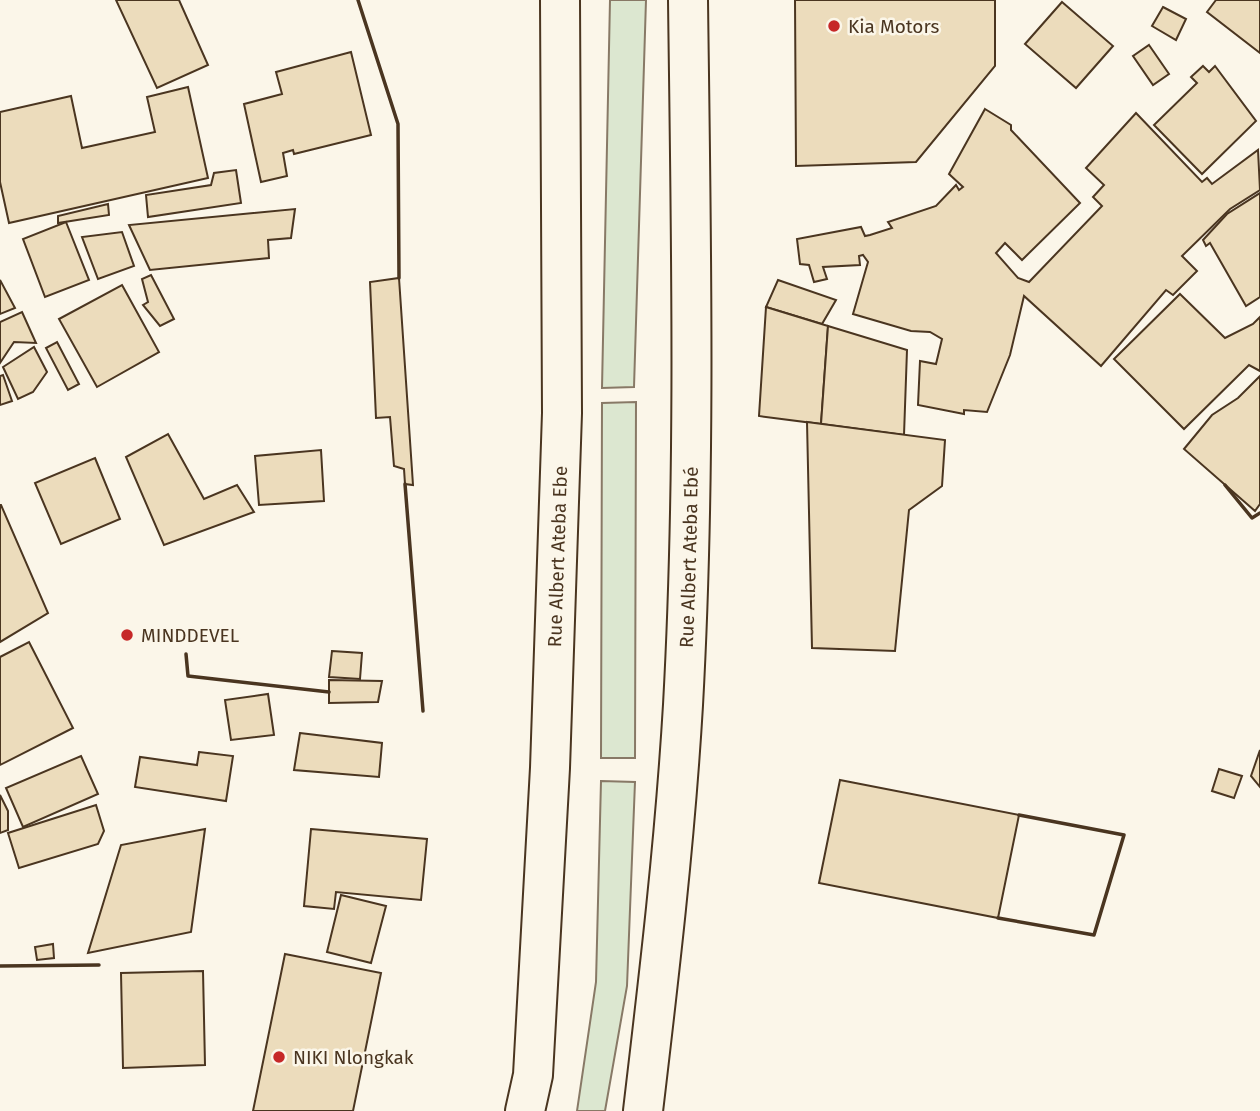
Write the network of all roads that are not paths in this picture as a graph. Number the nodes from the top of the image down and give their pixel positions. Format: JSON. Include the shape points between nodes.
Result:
{"nodes":[{"id":1,"x":560,"y":0,"type":"edge"},
{"id":2,"x":688,"y":0,"type":"edge"},
{"id":3,"x":525,"y":1111,"type":"edge"},
{"id":4,"x":643,"y":1111,"type":"edge"}],
"edges":[{"from":1,"to":3,"type":"highway","name":"Rue Albert Ateba Ebe","via":[[562,426],[549,782],[533,1075]]},
{"from":2,"to":4,"type":"highway","name":"Rue Albert Ateba Ebé","via":[[692,386],[683,704],[667,912]]}]}
